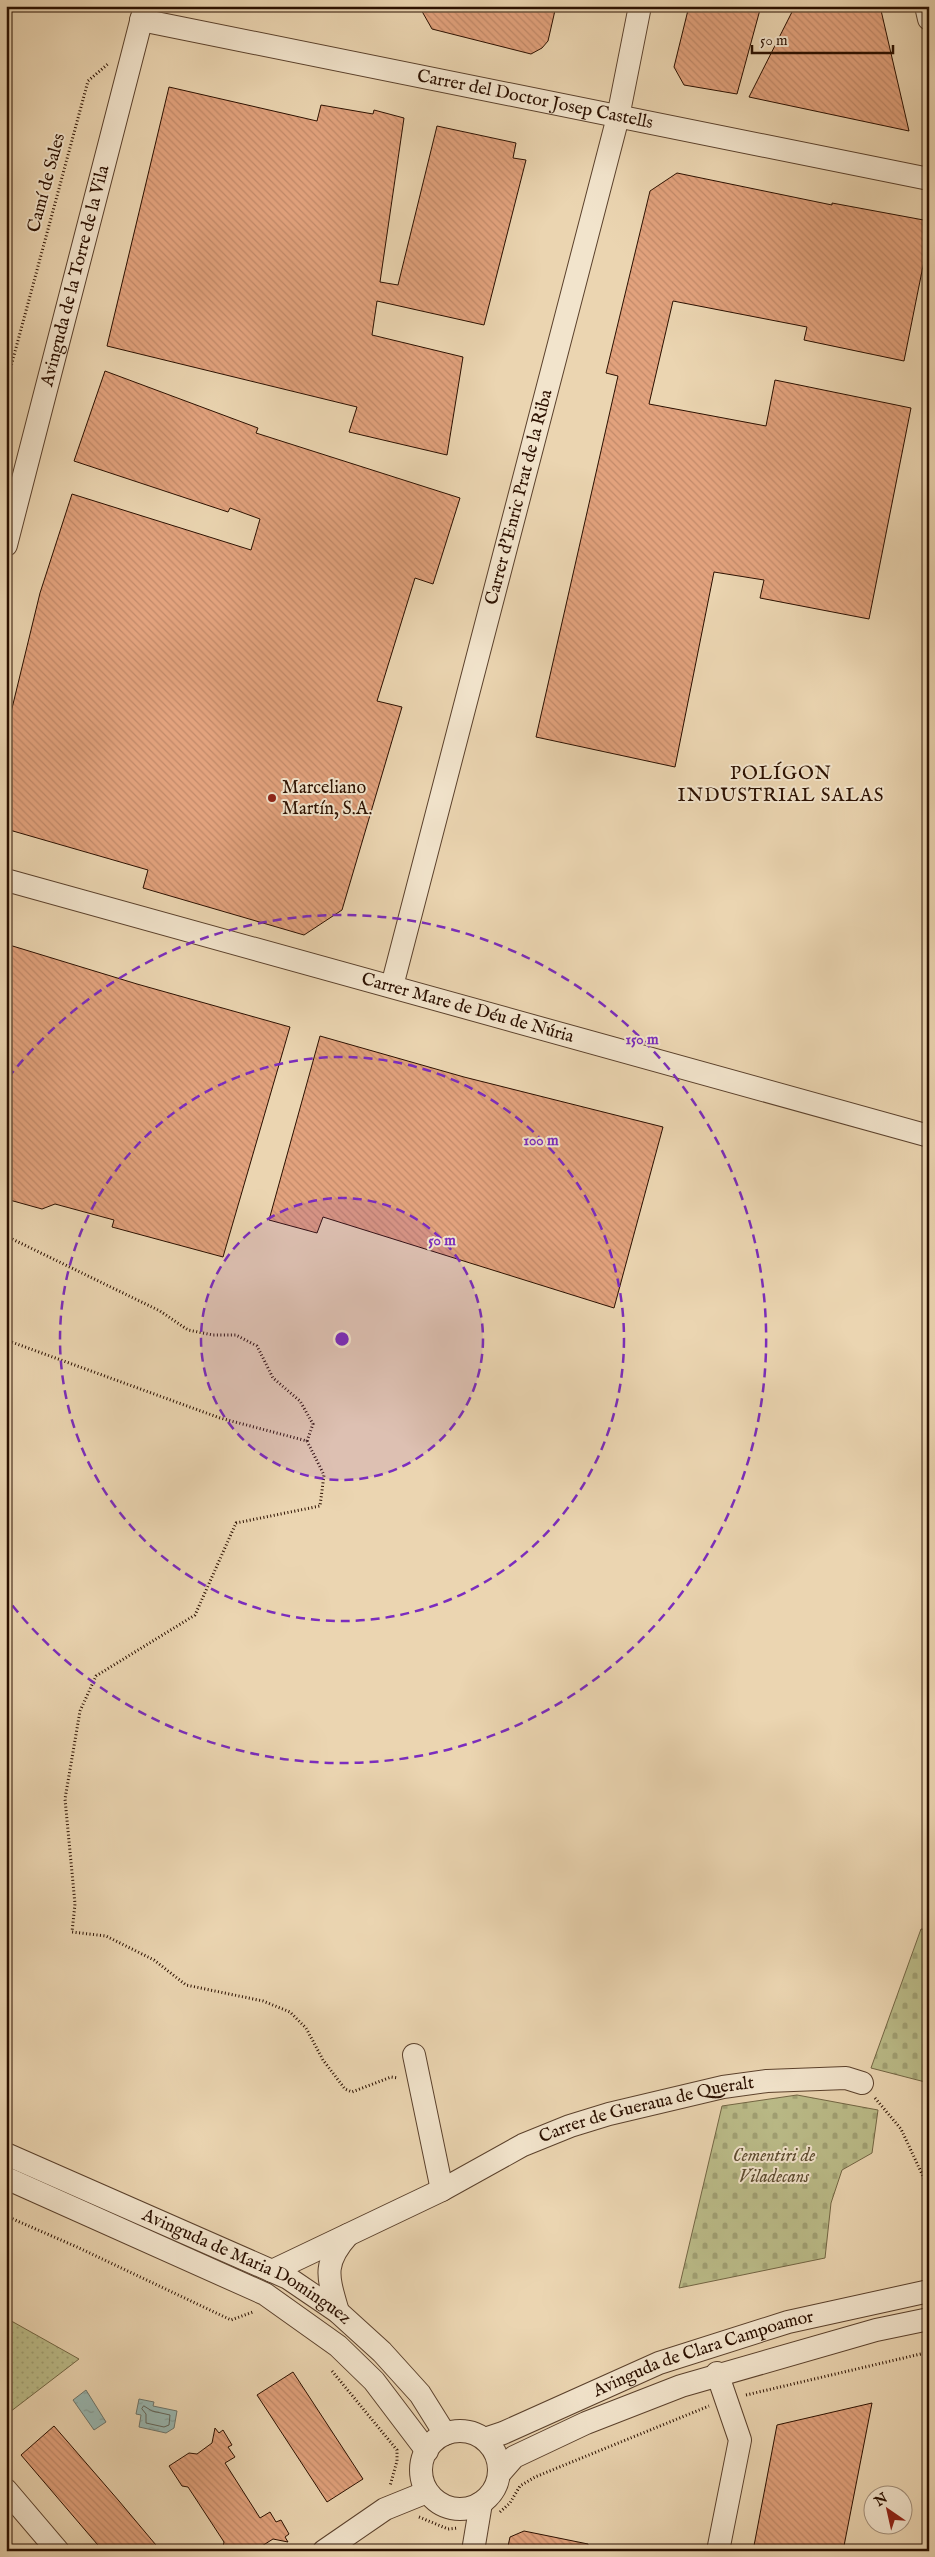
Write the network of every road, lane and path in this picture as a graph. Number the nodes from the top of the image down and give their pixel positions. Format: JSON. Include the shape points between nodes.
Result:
{"nodes":[{"id":1,"x":640,"y":6,"type":"edge"},
{"id":2,"x":926,"y":6,"type":"edge"},
{"id":3,"x":929,"y":19,"type":"edge"},
{"id":4,"x":141,"y":21,"type":"edge"},
{"id":5,"x":618,"y":117,"type":"junction"},
{"id":6,"x":929,"y":179,"type":"edge"},
{"id":7,"x":6,"y":384,"type":"edge"},
{"id":8,"x":6,"y":545,"type":"edge"},
{"id":9,"x":6,"y":880,"type":"edge"},
{"id":10,"x":392,"y":986,"type":"junction"},
{"id":11,"x":929,"y":1136,"type":"edge"},
{"id":12,"x":6,"y":1236,"type":"edge"},
{"id":13,"x":6,"y":1340,"type":"edge"},
{"id":14,"x":307,"y":1440,"type":"junction"},
{"id":15,"x":414,"y":2055,"type":"dead end"},
{"id":16,"x":419,"y":2081,"type":"junction"},
{"id":17,"x":862,"y":2083,"type":"joint"},
{"id":18,"x":6,"y":2154,"type":"edge"},
{"id":19,"x":6,"y":2178,"type":"edge"},
{"id":20,"x":929,"y":2189,"type":"edge"},
{"id":21,"x":442,"y":2190,"type":"junction"},
{"id":22,"x":6,"y":2216,"type":"edge"},
{"id":23,"x":348,"y":2235,"type":"junction"},
{"id":24,"x":272,"y":2271,"type":"junction"},
{"id":25,"x":929,"y":2292,"type":"edge"},
{"id":26,"x":258,"y":2310,"type":"dead end"},
{"id":27,"x":338,"y":2312,"type":"junction"},
{"id":28,"x":929,"y":2319,"type":"edge"},
{"id":29,"x":929,"y":2352,"type":"edge"},
{"id":30,"x":330,"y":2369,"type":"dead end"},
{"id":31,"x":717,"y":2373,"type":"junction"},
{"id":32,"x":727,"y":2400,"type":"junction"},
{"id":33,"x":445,"y":2434,"type":"junction"},
{"id":34,"x":485,"y":2439,"type":"junction"},
{"id":35,"x":427,"y":2451,"type":"junction"},
{"id":36,"x":499,"y":2474,"type":"junction"},
{"id":37,"x":6,"y":2490,"type":"edge"},
{"id":38,"x":427,"y":2492,"type":"junction"},
{"id":39,"x":481,"y":2503,"type":"junction"},
{"id":40,"x":386,"y":2509,"type":"junction"},
{"id":41,"x":411,"y":2516,"type":"dead end"},
{"id":42,"x":477,"y":2526,"type":"junction"},
{"id":43,"x":58,"y":2551,"type":"edge"},
{"id":44,"x":324,"y":2551,"type":"edge"},
{"id":45,"x":473,"y":2551,"type":"edge"},
{"id":46,"x":718,"y":2551,"type":"edge"}],
"edges":[{"from":1,"to":5,"type":"street","name":"Carrer d'Enric Prat de la Riba"},
{"from":2,"to":3,"type":"street"},
{"from":4,"to":5,"type":"street","name":"Carrer del Doctor Josep Castells"},
{"from":4,"to":7,"type":"path","name":"Camí de Sales","via":[[88,82]]},
{"from":4,"to":8,"type":"street","name":"Avinguda de la Torre de la Vila"},
{"from":5,"to":6,"type":"street","name":"Carrer del Doctor Josep Castells"},
{"from":5,"to":10,"type":"street","name":"Carrer d'Enric Prat de la Riba"},
{"from":9,"to":10,"type":"street","name":"Carrer Mare de Déu de Núria"},
{"from":10,"to":11,"type":"street","name":"Carrer Mare de Déu de Núria"},
{"from":12,"to":14,"type":"path","via":[[160,1311],[188,1330],[236,1335],[257,1346],[273,1378],[300,1401],[313,1424]]},
{"from":13,"to":14,"type":"path","via":[[220,1418]]},
{"from":14,"to":16,"type":"path","via":[[324,1475],[320,1506],[236,1523],[195,1615],[96,1676],[80,1711],[64,1799],[76,1904],[72,1932],[106,1936],[154,1960],[186,1985],[263,2001],[290,2012],[306,2028],[323,2060],[345,2088],[352,2092],[390,2077]]},
{"from":15,"to":16,"type":"street"},
{"from":16,"to":21,"type":"street"},
{"from":17,"to":20,"type":"path","via":[[901,2129]]},
{"from":17,"to":21,"type":"street","name":"Carrer de Gueraua de Queralt","via":[[846,2078],[723,2086],[609,2114],[522,2145]]},
{"from":18,"to":24,"type":"street","name":"Avinguda de Maria Dominguez"},
{"from":19,"to":35,"type":"street","name":"Avinguda de Maria Dominguez","via":[[265,2294],[338,2346],[374,2381]]},
{"from":21,"to":23,"type":"street","name":"Carrer de Gueraua de Queralt"},
{"from":22,"to":26,"type":"path","via":[[232,2320]]},
{"from":23,"to":24,"type":"street","name":"Carrer de Gueraua de Queralt"},
{"from":23,"to":27,"type":"street","name":"Carrer de Gueraua de Queralt","via":[[334,2251],[328,2277]]},
{"from":24,"to":27,"type":"street","name":"Avinguda de Maria Dominguez"},
{"from":25,"to":34,"type":"street","name":"Avinguda de Clara Campoamor","via":[[788,2322],[659,2363]]},
{"from":27,"to":33,"type":"street","name":"Avinguda de Maria Dominguez","via":[[397,2367],[420,2394]]},
{"from":28,"to":31,"type":"street","name":"Avinguda de Clara Campoamor"},
{"from":29,"to":32,"type":"path"},
{"from":30,"to":40,"type":"path","via":[[397,2450],[389,2487],[380,2494]]},
{"from":31,"to":32,"type":"street"},
{"from":31,"to":36,"type":"street","name":"Avinguda de Clara Campoamor","via":[[595,2420],[514,2457]]},
{"from":32,"to":42,"type":"path","via":[[535,2477],[520,2486],[510,2503],[495,2517]]},
{"from":32,"to":46,"type":"street","via":[[740,2440]]},
{"from":33,"to":34,"type":"street","via":[[466,2431]]},
{"from":33,"to":35,"type":"street"},
{"from":34,"to":36,"type":"street","via":[[498,2462]]},
{"from":35,"to":38,"type":"street","via":[[421,2472]]},
{"from":36,"to":39,"type":"street","via":[[490,2495]]},
{"from":37,"to":43,"type":"street"},
{"from":38,"to":39,"type":"street","via":[[435,2501],[458,2510]]},
{"from":38,"to":40,"type":"street"},
{"from":39,"to":42,"type":"street"},
{"from":40,"to":44,"type":"street"},
{"from":41,"to":42,"type":"path","via":[[448,2529]]},
{"from":42,"to":45,"type":"street"}]}
